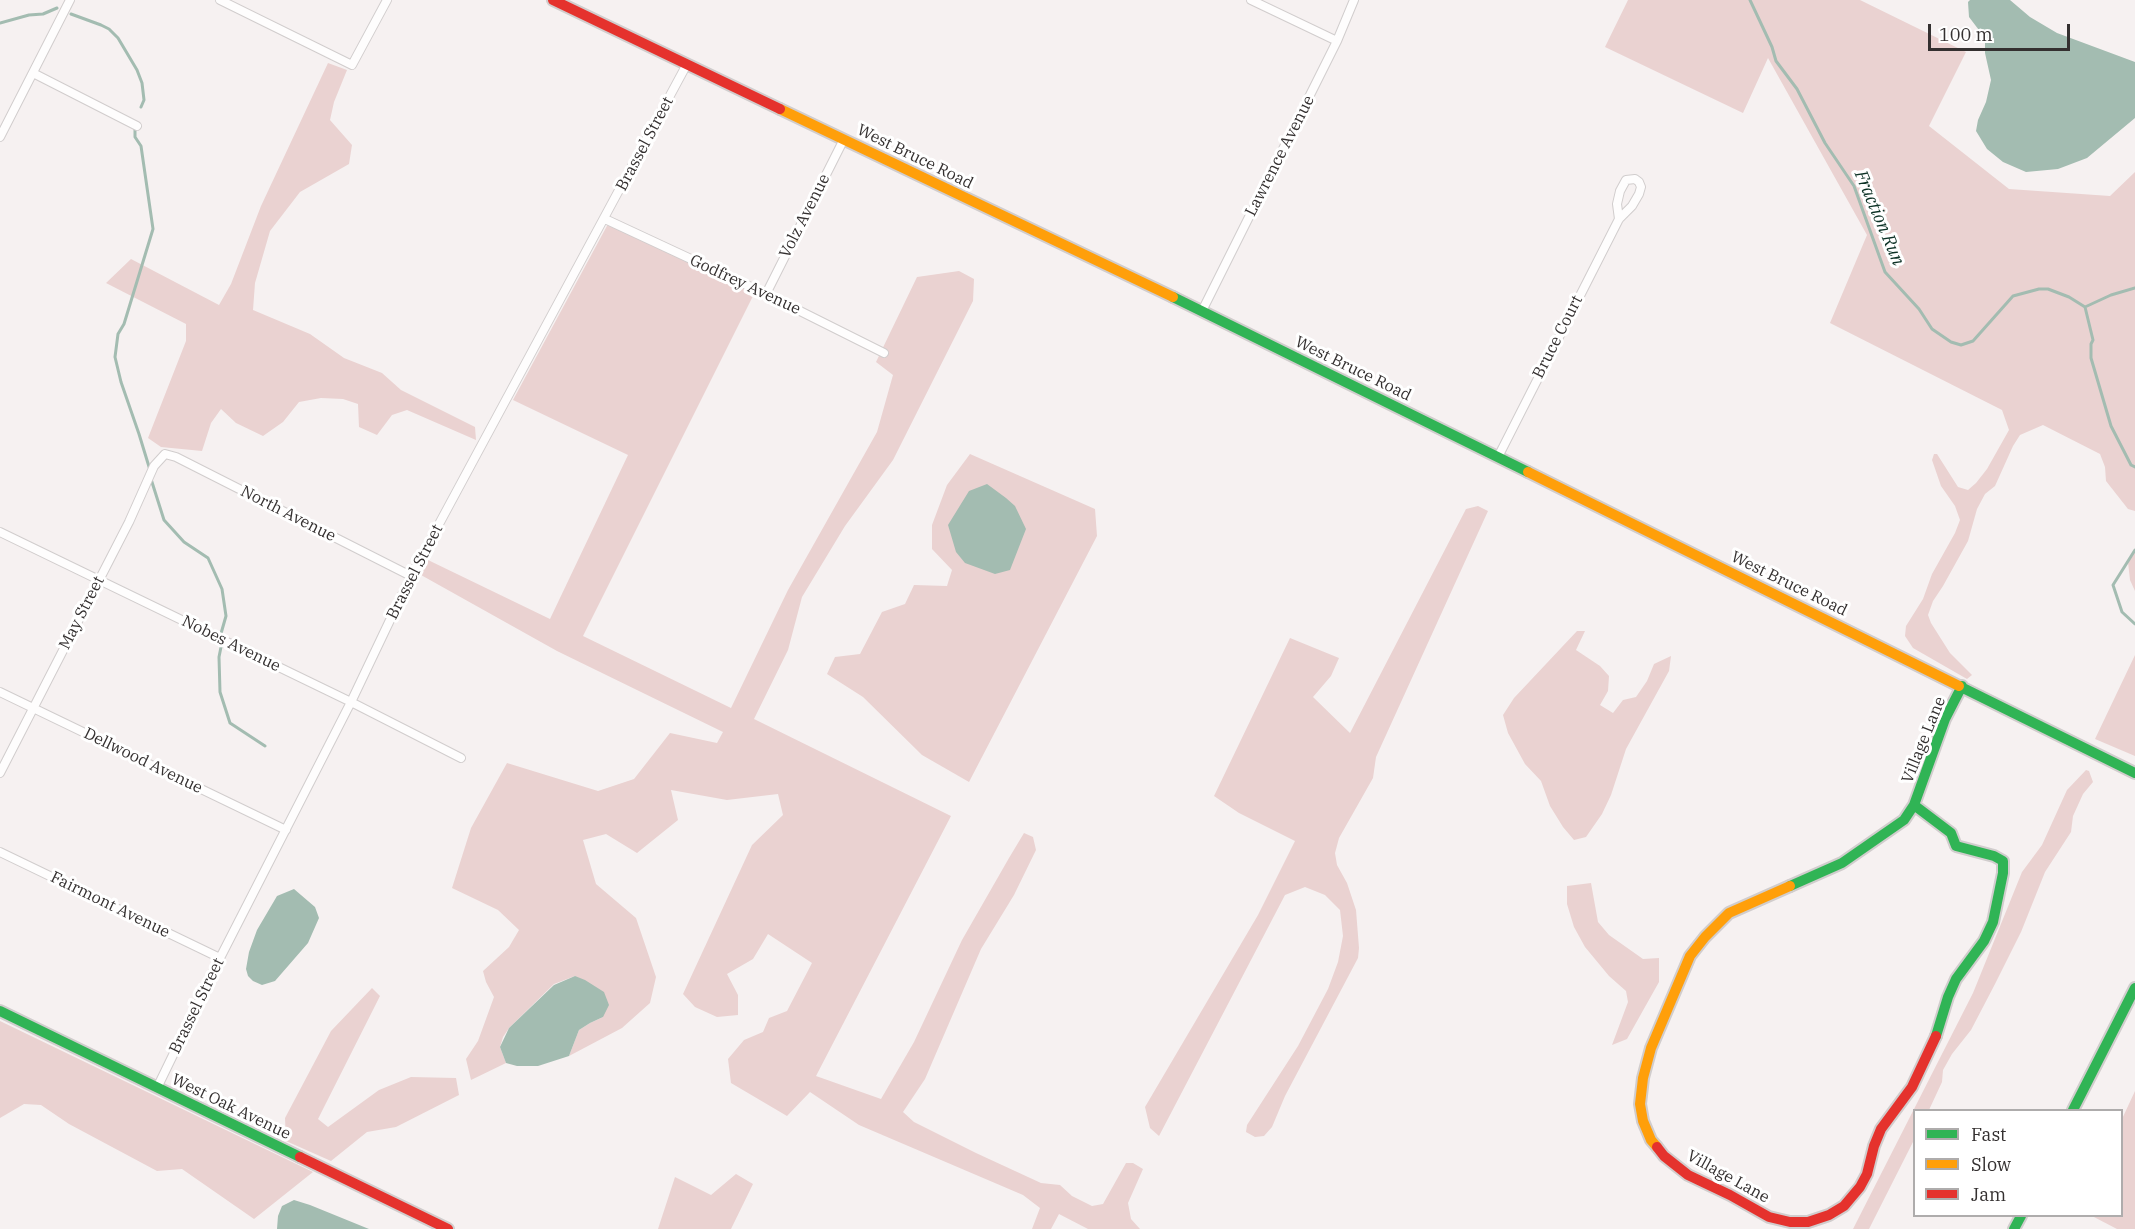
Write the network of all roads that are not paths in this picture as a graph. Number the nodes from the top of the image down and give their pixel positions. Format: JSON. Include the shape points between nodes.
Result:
{"nodes":[{"id":1,"x":70,"y":0,"type":"edge"},
{"id":2,"x":220,"y":0,"type":"edge"},
{"id":3,"x":387,"y":0,"type":"edge"},
{"id":4,"x":553,"y":0,"type":"edge"},
{"id":5,"x":1251,"y":0,"type":"edge"},
{"id":6,"x":1353,"y":0,"type":"edge"},
{"id":7,"x":1337,"y":41,"type":"junction"},
{"id":8,"x":687,"y":64,"type":"junction"},
{"id":9,"x":33,"y":73,"type":"junction"},
{"id":10,"x":137,"y":126,"type":"dead end"},
{"id":11,"x":0,"y":137,"type":"edge"},
{"id":12,"x":844,"y":139,"type":"junction"},
{"id":13,"x":605,"y":219,"type":"junction"},
{"id":14,"x":1619,"y":219,"type":"junction"},
{"id":15,"x":766,"y":294,"type":"junction"},
{"id":16,"x":1202,"y":311,"type":"junction"},
{"id":17,"x":884,"y":353,"type":"dead end"},
{"id":18,"x":165,"y":454,"type":"joint"},
{"id":19,"x":1498,"y":457,"type":"junction"},
{"id":20,"x":0,"y":532,"type":"edge"},
{"id":21,"x":411,"y":576,"type":"junction"},
{"id":22,"x":99,"y":581,"type":"junction"},
{"id":23,"x":1962,"y":686,"type":"junction"},
{"id":24,"x":0,"y":692,"type":"edge"},
{"id":25,"x":351,"y":702,"type":"junction"},
{"id":26,"x":33,"y":708,"type":"junction"},
{"id":27,"x":461,"y":758,"type":"dead end"},
{"id":28,"x":0,"y":773,"type":"edge"},
{"id":29,"x":2135,"y":773,"type":"edge"},
{"id":30,"x":1914,"y":805,"type":"junction"},
{"id":31,"x":286,"y":830,"type":"junction"},
{"id":32,"x":0,"y":852,"type":"edge"},
{"id":33,"x":220,"y":958,"type":"junction"},
{"id":34,"x":2135,"y":988,"type":"edge"},
{"id":35,"x":0,"y":1011,"type":"edge"},
{"id":36,"x":157,"y":1088,"type":"junction"},
{"id":37,"x":2074,"y":1109,"type":"edge"},
{"id":38,"x":448,"y":1229,"type":"edge"}],
"edges":[{"from":1,"to":9,"type":"street"},
{"from":2,"to":3,"type":"street","via":[[352,65]]},
{"from":4,"to":8,"type":"street","name":"West Bruce Road"},
{"from":5,"to":7,"type":"street"},
{"from":6,"to":7,"type":"street","name":"Lawrence Avenue"},
{"from":7,"to":16,"type":"street","name":"Lawrence Avenue"},
{"from":8,"to":12,"type":"street","name":"West Bruce Road"},
{"from":8,"to":13,"type":"street","name":"Brassel Street"},
{"from":9,"to":10,"type":"street"},
{"from":9,"to":11,"type":"street"},
{"from":12,"to":15,"type":"street","name":"Volz Avenue"},
{"from":12,"to":16,"type":"street","name":"West Bruce Road"},
{"from":13,"to":15,"type":"street","name":"Godfrey Avenue"},
{"from":13,"to":21,"type":"street","name":"Brassel Street"},
{"from":14,"to":14,"type":"street","name":"Bruce Court","via":[[1639,194],[1641,187],[1635,179],[1626,180],[1620,191]]},
{"from":14,"to":19,"type":"street","name":"Bruce Court"},
{"from":15,"to":17,"type":"street","name":"Godfrey Avenue"},
{"from":16,"to":19,"type":"street","name":"West Bruce Road"},
{"from":18,"to":21,"type":"street","name":"North Avenue"},
{"from":18,"to":22,"type":"street","name":"May Street","via":[[154,466]]},
{"from":19,"to":23,"type":"street","name":"West Bruce Road"},
{"from":20,"to":22,"type":"street","name":"Nobes Avenue"},
{"from":21,"to":25,"type":"street","name":"Brassel Street"},
{"from":22,"to":25,"type":"street","name":"Nobes Avenue"},
{"from":22,"to":26,"type":"street","name":"May Street"},
{"from":23,"to":29,"type":"street","name":"West Bruce Road"},
{"from":23,"to":30,"type":"street","name":"Village Lane","via":[[1945,719]]},
{"from":24,"to":26,"type":"street","name":"Dellwood Avenue"},
{"from":25,"to":27,"type":"street","name":"Nobes Avenue"},
{"from":25,"to":31,"type":"street","name":"Brassel Street"},
{"from":26,"to":28,"type":"street","name":"May Street"},
{"from":26,"to":31,"type":"street","name":"Dellwood Avenue"},
{"from":30,"to":30,"type":"street","name":"Village Lane","via":[[1904,820],[1842,863],[1729,913],[1690,956],[1650,1048],[1640,1104],[1642,1121],[1652,1140],[1664,1156],[1688,1174],[1769,1217],[1808,1222],[1844,1206],[1860,1187],[1868,1174],[1881,1130],[1912,1087],[1934,1043],[1956,979],[1993,922],[2003,861],[1956,846],[1951,833]]},
{"from":31,"to":33,"type":"street","name":"Brassel Street"},
{"from":32,"to":33,"type":"street","name":"Fairmont Avenue"},
{"from":33,"to":36,"type":"street","name":"Brassel Street"},
{"from":34,"to":37,"type":"street"},
{"from":35,"to":36,"type":"street","name":"West Oak Avenue"},
{"from":36,"to":38,"type":"street","name":"West Oak Avenue"}]}
